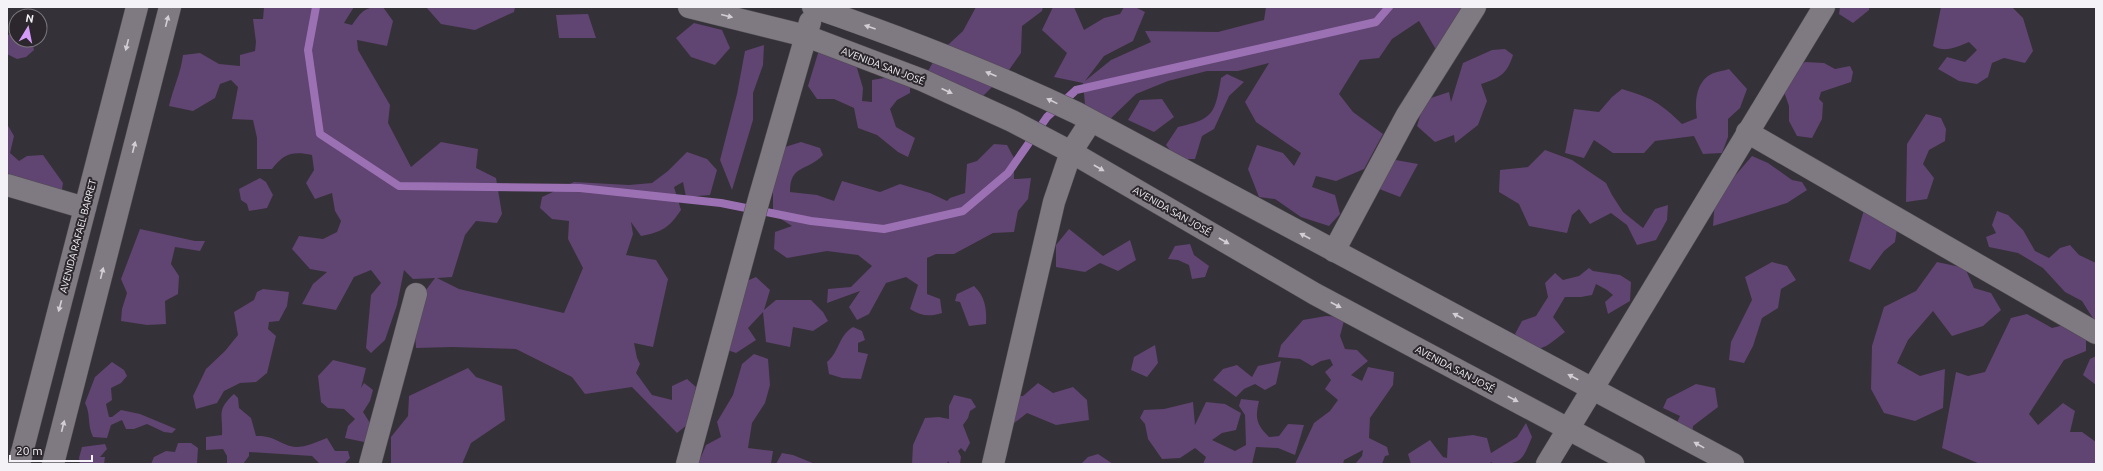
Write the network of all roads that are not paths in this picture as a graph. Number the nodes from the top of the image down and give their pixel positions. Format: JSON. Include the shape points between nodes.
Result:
{"nodes":[{"id":1,"x":170,"y":7,"type":"edge"},
{"id":2,"x":690,"y":7,"type":"edge"},
{"id":3,"x":814,"y":7,"type":"edge"},
{"id":4,"x":1475,"y":7,"type":"edge"},
{"id":5,"x":1824,"y":7,"type":"edge"},
{"id":6,"x":135,"y":8,"type":"edge"},
{"id":7,"x":806,"y":36,"type":"junction"},
{"id":8,"x":1084,"y":117,"type":"junction"},
{"id":9,"x":1747,"y":132,"type":"junction"},
{"id":10,"x":1062,"y":147,"type":"junction"},
{"id":11,"x":7,"y":186,"type":"edge"},
{"id":12,"x":85,"y":208,"type":"junction"},
{"id":13,"x":1334,"y":251,"type":"junction"},
{"id":14,"x":416,"y":294,"type":"dead end"},
{"id":15,"x":2096,"y":333,"type":"edge"},
{"id":16,"x":1594,"y":388,"type":"junction"},
{"id":17,"x":1569,"y":429,"type":"junction"},
{"id":18,"x":19,"y":464,"type":"edge"},
{"id":19,"x":53,"y":464,"type":"edge"},
{"id":20,"x":370,"y":464,"type":"edge"},
{"id":21,"x":687,"y":464,"type":"edge"},
{"id":22,"x":993,"y":464,"type":"edge"},
{"id":23,"x":1547,"y":464,"type":"edge"},
{"id":24,"x":1634,"y":464,"type":"edge"},
{"id":25,"x":1733,"y":464,"type":"edge"}],
"edges":[{"from":19,"to":1,"type":"street","one_way":true},
{"from":2,"to":7,"type":"street","name":"AVENIDA SAN JOSÉ","one_way":true},
{"from":3,"to":7,"type":"street"},
{"from":8,"to":3,"type":"street","one_way":true,"via":[[1028,89],[922,45]]},
{"from":4,"to":13,"type":"street","via":[[1407,115]]},
{"from":5,"to":9,"type":"street"},
{"from":6,"to":12,"type":"street","name":"AVENIDA RAFAEL BARRET","one_way":true},
{"from":7,"to":10,"type":"street","name":"AVENIDA SAN JOSÉ","one_way":true,"via":[[922,80],[1012,120]]},
{"from":7,"to":21,"type":"street"},
{"from":8,"to":10,"type":"street"},
{"from":13,"to":8,"type":"street","one_way":true},
{"from":9,"to":15,"type":"street"},
{"from":9,"to":16,"type":"street"},
{"from":10,"to":17,"type":"street","name":"AVENIDA SAN JOSÉ","one_way":true,"via":[[1315,294]]},
{"from":10,"to":22,"type":"street","via":[[1054,202]]},
{"from":11,"to":12,"type":"street"},
{"from":12,"to":18,"type":"street","name":"AVENIDA RAFAEL BARRET","one_way":true},
{"from":16,"to":13,"type":"street","one_way":true},
{"from":14,"to":20,"type":"street"},
{"from":16,"to":17,"type":"street"},
{"from":25,"to":16,"type":"street","one_way":true},
{"from":17,"to":23,"type":"street"},
{"from":17,"to":24,"type":"street","name":"AVENIDA SAN JOSÉ"}]}
